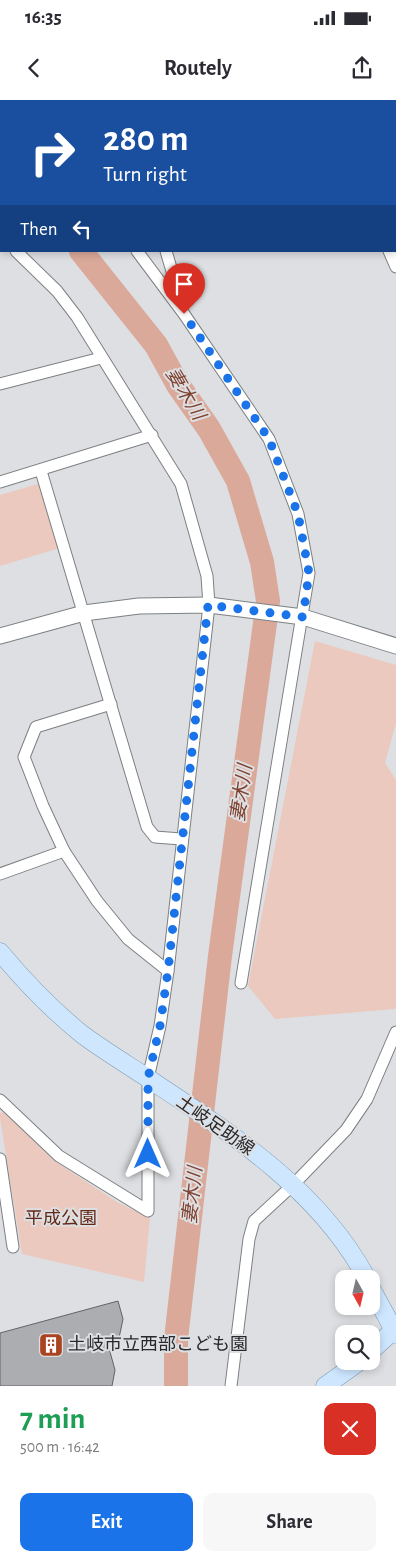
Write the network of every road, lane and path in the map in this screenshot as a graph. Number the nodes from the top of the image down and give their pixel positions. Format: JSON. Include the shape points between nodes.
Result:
{"nodes":[{"id":1,"x":17,"y":252,"type":"edge"},
{"id":2,"x":138,"y":252,"type":"edge"},
{"id":3,"x":166,"y":252,"type":"edge"},
{"id":4,"x":389,"y":252,"type":"edge"},
{"id":5,"x":396,"y":267,"type":"edge"},
{"id":6,"x":184,"y":314,"type":"junction"},
{"id":7,"x":101,"y":358,"type":"junction"},
{"id":8,"x":0,"y":384,"type":"edge"},
{"id":9,"x":152,"y":435,"type":"junction"},
{"id":10,"x":41,"y":470,"type":"junction"},
{"id":11,"x":0,"y":482,"type":"edge"},
{"id":12,"x":208,"y":605,"type":"junction"},
{"id":13,"x":84,"y":614,"type":"junction"},
{"id":14,"x":303,"y":617,"type":"junction"},
{"id":15,"x":0,"y":636,"type":"edge"},
{"id":16,"x":396,"y":646,"type":"edge"},
{"id":17,"x":111,"y":704,"type":"junction"},
{"id":18,"x":181,"y":839,"type":"junction"},
{"id":19,"x":64,"y":851,"type":"junction"},
{"id":20,"x":0,"y":874,"type":"edge"},
{"id":21,"x":0,"y":952,"type":"edge"},
{"id":22,"x":168,"y":971,"type":"junction"},
{"id":23,"x":241,"y":983,"type":"dead end"},
{"id":24,"x":396,"y":1032,"type":"edge"},
{"id":25,"x":154,"y":1083,"type":"junction"},
{"id":26,"x":0,"y":1100,"type":"edge"},
{"id":27,"x":0,"y":1159,"type":"edge"},
{"id":28,"x":290,"y":1181,"type":"junction"},
{"id":29,"x":13,"y":1247,"type":"dead end"},
{"id":30,"x":362,"y":1270,"type":"edge"},
{"id":31,"x":380,"y":1304,"type":"edge"},
{"id":32,"x":395,"y":1331,"type":"edge"},
{"id":33,"x":380,"y":1344,"type":"edge"},
{"id":34,"x":347,"y":1370,"type":"edge"},
{"id":35,"x":231,"y":1386,"type":"edge"},
{"id":36,"x":325,"y":1386,"type":"edge"}],
"edges":[{"from":1,"to":7,"type":"street","via":[[57,291]]},
{"from":2,"to":6,"type":"street"},
{"from":3,"to":6,"type":"street"},
{"from":4,"to":5,"type":"street"},
{"from":6,"to":14,"type":"street","via":[[234,384],[272,447],[298,514],[308,563]]},
{"from":7,"to":8,"type":"street"},
{"from":7,"to":9,"type":"street"},
{"from":9,"to":10,"type":"street"},
{"from":9,"to":12,"type":"street","via":[[181,484],[207,576]]},
{"from":10,"to":11,"type":"street"},
{"from":10,"to":13,"type":"street"},
{"from":12,"to":13,"type":"street","via":[[139,606]]},
{"from":12,"to":14,"type":"street"},
{"from":12,"to":18,"type":"street"},
{"from":13,"to":15,"type":"street"},
{"from":13,"to":17,"type":"street"},
{"from":14,"to":16,"type":"street"},
{"from":14,"to":23,"type":"street"},
{"from":17,"to":18,"type":"street","via":[[146,827],[155,836]]},
{"from":17,"to":19,"type":"street","via":[[36,727],[24,757]]},
{"from":18,"to":22,"type":"street"},
{"from":19,"to":20,"type":"street"},
{"from":19,"to":22,"type":"street","via":[[97,901],[128,939]]},
{"from":21,"to":25,"type":"main road","name":"土岐足助線","via":[[44,1000],[84,1035]]},
{"from":22,"to":25,"type":"street"},
{"from":24,"to":28,"type":"street","via":[[367,1099],[346,1130]]},
{"from":25,"to":26,"type":"street","via":[[148,1211],[58,1156]]},
{"from":25,"to":28,"type":"main road","name":"土岐足助線","via":[[219,1126]]},
{"from":27,"to":29,"type":"street"},
{"from":28,"to":30,"type":"main road","name":"土岐足助線","via":[[330,1224]]},
{"from":28,"to":35,"type":"street","via":[[254,1222],[249,1239]]},
{"from":31,"to":32,"type":"main road"},
{"from":32,"to":33,"type":"main road"},
{"from":34,"to":36,"type":"main road"}]}
